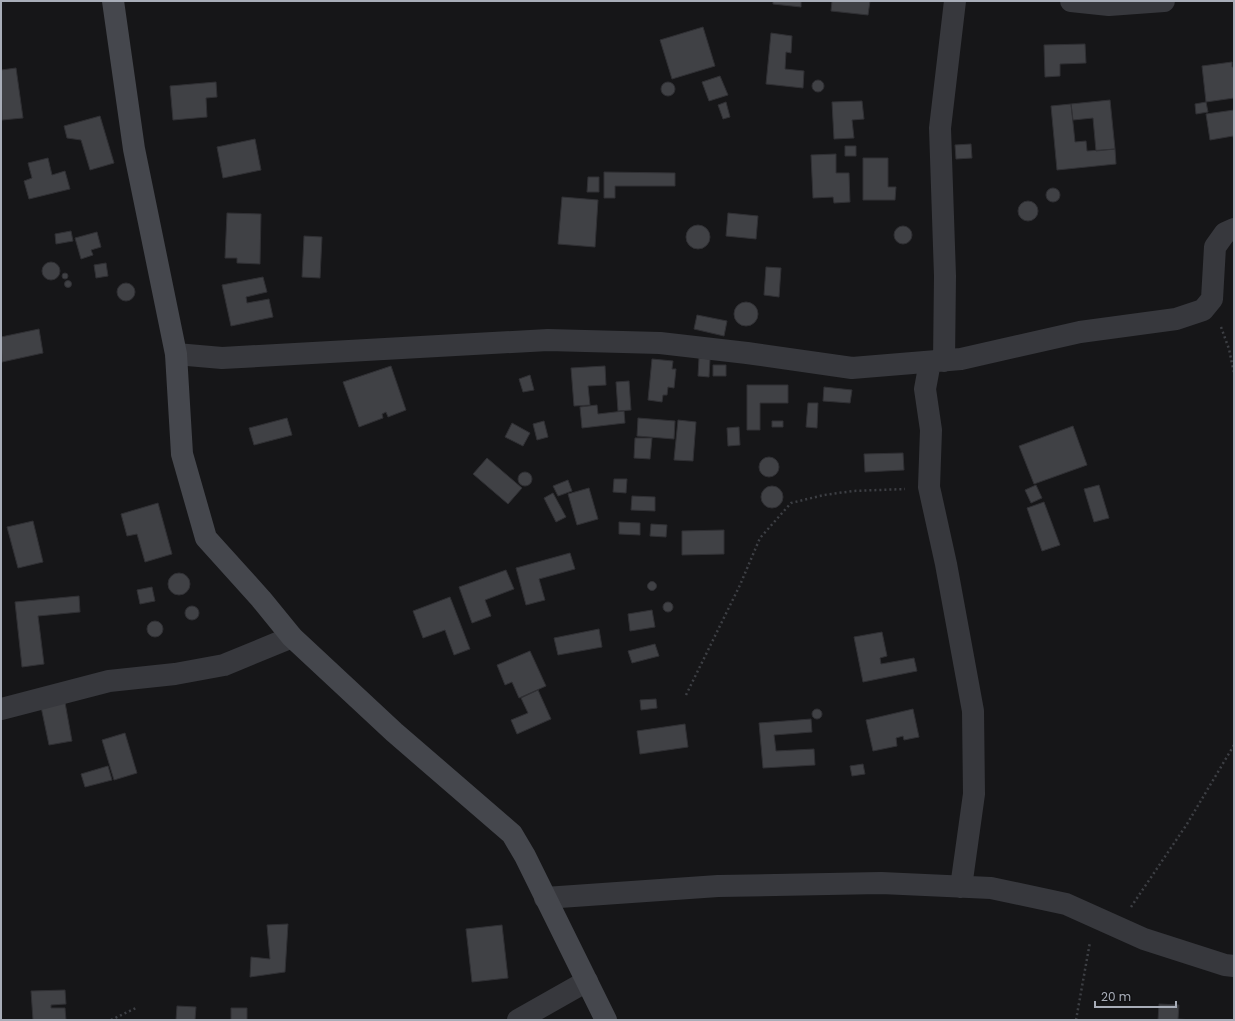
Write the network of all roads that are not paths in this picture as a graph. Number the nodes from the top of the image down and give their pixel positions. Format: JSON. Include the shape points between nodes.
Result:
{"nodes":[{"id":1,"x":113,"y":1,"type":"edge"},
{"id":2,"x":955,"y":1,"type":"edge"},
{"id":3,"x":1071,"y":1,"type":"edge"},
{"id":4,"x":1164,"y":1,"type":"edge"},
{"id":5,"x":1234,"y":229,"type":"edge"},
{"id":6,"x":176,"y":354,"type":"junction"},
{"id":7,"x":937,"y":361,"type":"junction"},
{"id":8,"x":292,"y":637,"type":"junction"},
{"id":9,"x":1,"y":709,"type":"edge"},
{"id":10,"x":960,"y":887,"type":"junction"},
{"id":11,"x":545,"y":898,"type":"junction"},
{"id":12,"x":1234,"y":966,"type":"edge"},
{"id":13,"x":586,"y":981,"type":"junction"},
{"id":14,"x":518,"y":1020,"type":"edge"},
{"id":15,"x":606,"y":1020,"type":"edge"}],
"edges":[{"from":1,"to":6,"type":"street","via":[[134,149]]},
{"from":2,"to":7,"type":"street","via":[[940,128],[946,276]]},
{"from":3,"to":4,"type":"street","via":[[1109,5]]},
{"from":5,"to":7,"type":"street","via":[[1225,233],[1215,247],[1212,299],[1203,310],[1176,319],[1080,332],[961,359]]},
{"from":6,"to":7,"type":"street","via":[[222,358],[548,340],[660,343],[852,368]]},
{"from":6,"to":8,"type":"street","via":[[182,454],[206,538]]},
{"from":7,"to":10,"type":"street","via":[[925,389],[931,430],[929,487],[973,711],[974,794]]},
{"from":8,"to":9,"type":"street","via":[[224,665],[175,674],[109,681]]},
{"from":8,"to":11,"type":"street","via":[[394,732],[512,834]]},
{"from":10,"to":11,"type":"street","via":[[881,883],[718,886]]},
{"from":10,"to":12,"type":"street","via":[[991,888],[1066,904],[1144,939]]},
{"from":11,"to":13,"type":"street"},
{"from":13,"to":14,"type":"street"},
{"from":13,"to":15,"type":"street"}]}
